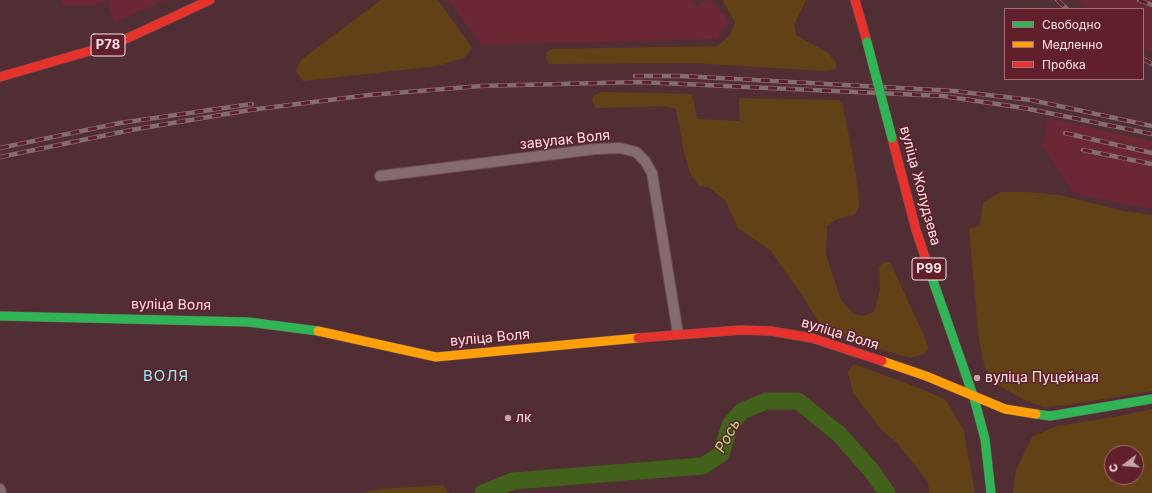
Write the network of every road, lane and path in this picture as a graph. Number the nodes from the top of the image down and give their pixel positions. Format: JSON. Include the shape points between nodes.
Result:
{"nodes":[{"id":1,"x":210,"y":0,"type":"edge"},
{"id":2,"x":855,"y":0,"type":"edge"},
{"id":3,"x":0,"y":77,"type":"edge"},
{"id":4,"x":380,"y":176,"type":"dead end"},
{"id":5,"x":0,"y":316,"type":"edge"},
{"id":6,"x":678,"y":334,"type":"junction"},
{"id":7,"x":974,"y":398,"type":"junction"},
{"id":8,"x":1152,"y":399,"type":"edge"},
{"id":9,"x":0,"y":489,"type":"edge"},
{"id":10,"x":1,"y":493,"type":"edge"},
{"id":11,"x":991,"y":493,"type":"edge"}],
"edges":[{"from":1,"to":3,"type":"street","number":"Р78","via":[[117,43]]},
{"from":2,"to":7,"type":"street","name":"вуліца Жолудзева","number":"Р99","bridge":true,"via":[[916,230]]},
{"from":4,"to":6,"type":"street","name":"завулак Воля","via":[[596,149],[620,148],[636,152],[652,173]]},
{"from":5,"to":6,"type":"street","name":"вуліца Воля","via":[[248,322],[312,330],[436,357]]},
{"from":6,"to":7,"type":"street","name":"вуліца Воля","via":[[741,330],[770,331],[812,338],[926,376]]},
{"from":7,"to":8,"type":"street","name":"вуліца Воля","via":[[1005,409],[1050,416]]},
{"from":7,"to":11,"type":"street","name":"вуліца Жолудзева","number":"Р99","via":[[985,439]]},
{"from":9,"to":10,"type":"street"}]}
